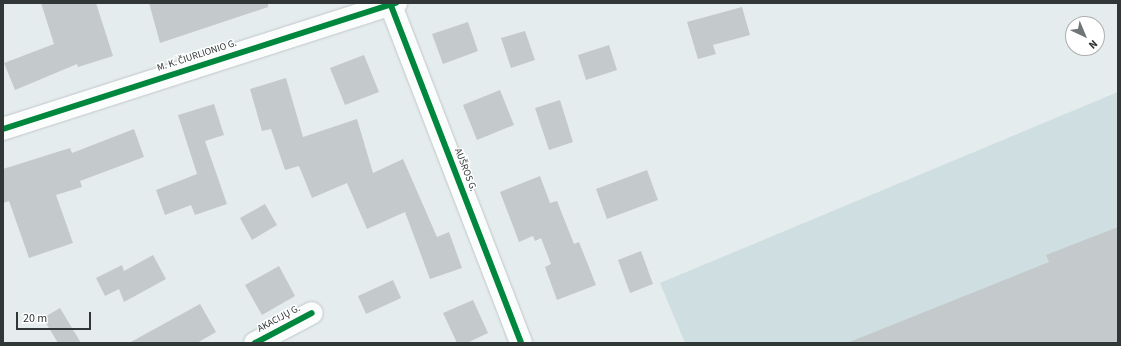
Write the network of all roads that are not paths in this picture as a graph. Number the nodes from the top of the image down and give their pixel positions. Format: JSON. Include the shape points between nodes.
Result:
{"nodes":[{"id":1,"x":392,"y":4,"type":"edge"},
{"id":2,"x":3,"y":129,"type":"edge"},
{"id":3,"x":312,"y":313,"type":"dead end"},
{"id":4,"x":255,"y":343,"type":"edge"},
{"id":5,"x":521,"y":343,"type":"edge"}],
"edges":[{"from":1,"to":2,"type":"street","name":"M. K. ČIURLIONIO G."},
{"from":1,"to":5,"type":"street","name":"AUŠROS G."},
{"from":3,"to":4,"type":"street","name":"AKACIJŲ G."}]}
